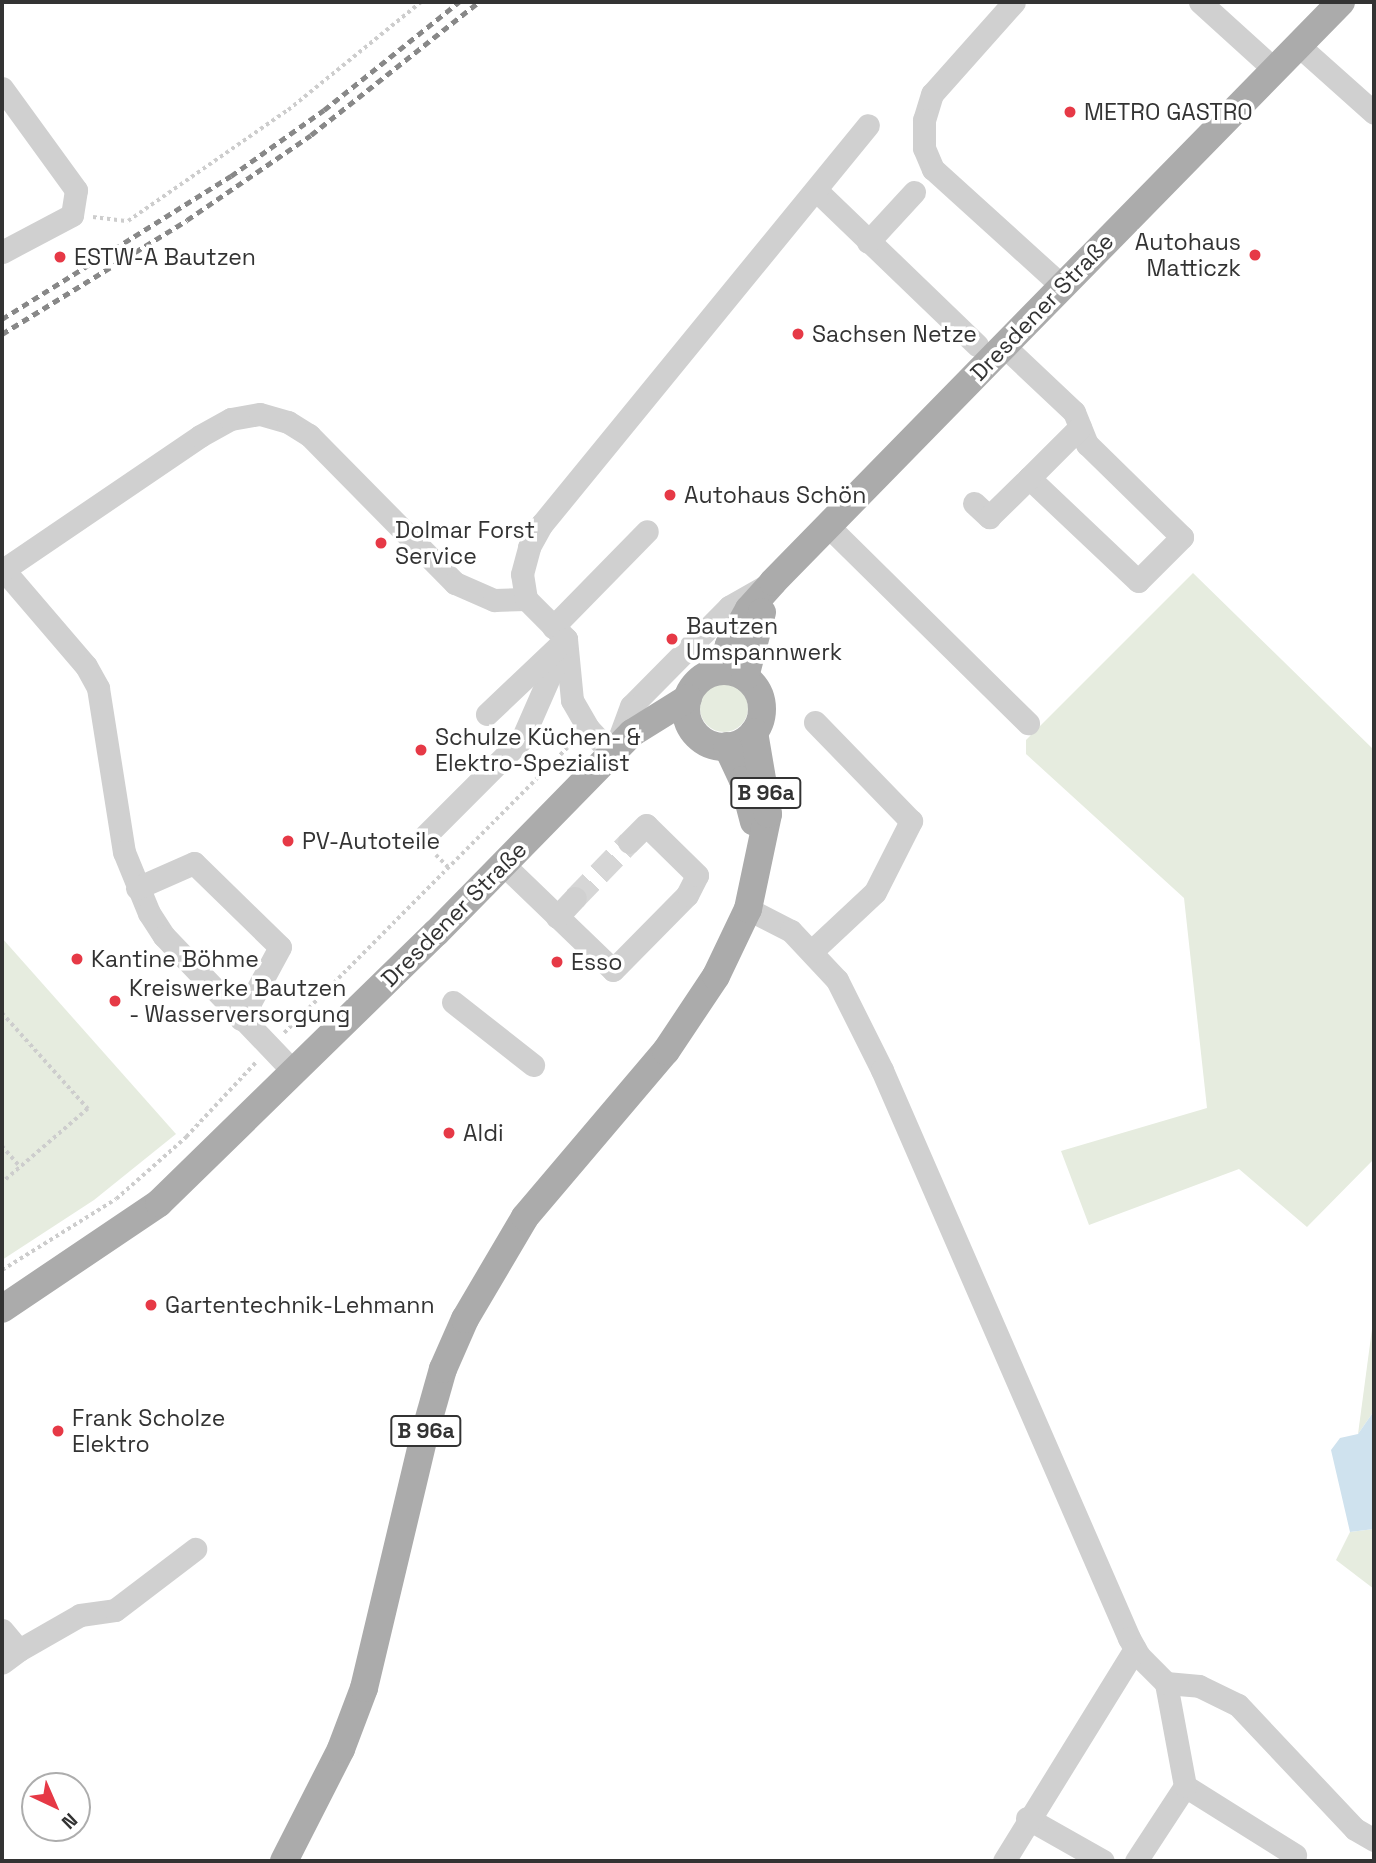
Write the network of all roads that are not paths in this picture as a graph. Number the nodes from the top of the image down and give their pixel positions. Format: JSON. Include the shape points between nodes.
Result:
{"nodes":[{"id":1,"x":1014,"y":2,"type":"edge"},
{"id":2,"x":1200,"y":2,"type":"edge"},
{"id":3,"x":1341,"y":2,"type":"edge"},
{"id":4,"x":1298,"y":45,"type":"junction"},
{"id":5,"x":1274,"y":69,"type":"junction"},
{"id":6,"x":2,"y":88,"type":"edge"},
{"id":7,"x":1374,"y":113,"type":"edge"},
{"id":8,"x":868,"y":125,"type":"dead end"},
{"id":9,"x":817,"y":191,"type":"junction"},
{"id":10,"x":914,"y":192,"type":"dead end"},
{"id":11,"x":868,"y":242,"type":"junction"},
{"id":12,"x":2,"y":252,"type":"edge"},
{"id":13,"x":1062,"y":286,"type":"junction"},
{"id":14,"x":990,"y":346,"type":"junction"},
{"id":15,"x":1080,"y":427,"type":"junction"},
{"id":16,"x":1029,"y":478,"type":"junction"},
{"id":17,"x":974,"y":503,"type":"dead end"},
{"id":18,"x":828,"y":526,"type":"junction"},
{"id":19,"x":647,"y":531,"type":"dead end"},
{"id":20,"x":2,"y":569,"type":"edge"},
{"id":21,"x":773,"y":582,"type":"junction"},
{"id":22,"x":526,"y":599,"type":"junction"},
{"id":23,"x":559,"y":633,"type":"junction"},
{"id":24,"x":733,"y":674,"type":"junction"},
{"id":25,"x":688,"y":698,"type":"junction"},
{"id":26,"x":487,"y":714,"type":"dead end"},
{"id":27,"x":815,"y":722,"type":"dead end"},
{"id":28,"x":1028,"y":723,"type":"dead end"},
{"id":29,"x":691,"y":726,"type":"junction"},
{"id":30,"x":754,"y":732,"type":"junction"},
{"id":31,"x":727,"y":746,"type":"junction"},
{"id":32,"x":613,"y":755,"type":"junction"},
{"id":33,"x":425,"y":836,"type":"dead end"},
{"id":34,"x":629,"y":842,"type":"tunnel mouth"},
{"id":35,"x":760,"y":854,"type":"junction"},
{"id":36,"x":504,"y":865,"type":"junction"},
{"id":37,"x":137,"y":888,"type":"junction"},
{"id":38,"x":575,"y":898,"type":"tunnel mouth"},
{"id":39,"x":748,"y":909,"type":"junction"},
{"id":40,"x":557,"y":917,"type":"junction"},
{"id":41,"x":811,"y":951,"type":"junction"},
{"id":42,"x":453,"y":1002,"type":"dead end"},
{"id":43,"x":241,"y":1018,"type":"junction"},
{"id":44,"x":533,"y":1065,"type":"dead end"},
{"id":45,"x":293,"y":1071,"type":"junction"},
{"id":46,"x":2,"y":1310,"type":"edge"},
{"id":47,"x":195,"y":1549,"type":"dead end"},
{"id":48,"x":2,"y":1630,"type":"edge"},
{"id":49,"x":1135,"y":1649,"type":"junction"},
{"id":50,"x":10,"y":1656,"type":"edge"},
{"id":51,"x":1166,"y":1683,"type":"junction"},
{"id":52,"x":1185,"y":1787,"type":"junction"},
{"id":53,"x":1027,"y":1818,"type":"junction"},
{"id":54,"x":1374,"y":1840,"type":"edge"},
{"id":55,"x":1295,"y":1855,"type":"dead end"},
{"id":56,"x":284,"y":1861,"type":"edge"},
{"id":57,"x":1004,"y":1861,"type":"edge"},
{"id":58,"x":1102,"y":1861,"type":"edge"},
{"id":59,"x":1136,"y":1861,"type":"edge"}],
"edges":[{"from":1,"to":13,"type":"street","via":[[932,94],[924,120],[924,148],[933,169]]},
{"from":2,"to":5,"type":"street"},
{"from":3,"to":4,"type":"main road","name":"Dresdener Straße"},
{"from":4,"to":5,"type":"main road","name":"Dresdener Straße"},
{"from":4,"to":7,"type":"street"},
{"from":5,"to":13,"type":"main road","name":"Dresdener Straße"},
{"from":6,"to":12,"type":"street","via":[[76,190],[72,215]]},
{"from":8,"to":9,"type":"street"},
{"from":9,"to":11,"type":"street"},
{"from":9,"to":22,"type":"street","via":[[542,524],[529,547],[522,574]]},
{"from":10,"to":11,"type":"street"},
{"from":11,"to":14,"type":"street","via":[[917,300]]},
{"from":13,"to":14,"type":"main road","name":"Dresdener Straße"},
{"from":14,"to":15,"type":"street","via":[[1074,412]]},
{"from":14,"to":18,"type":"main road","name":"Dresdener Straße"},
{"from":15,"to":16,"type":"street"},
{"from":15,"to":16,"type":"street","via":[[1087,444],[1182,537],[1138,581]]},
{"from":16,"to":17,"type":"street","via":[[989,517]]},
{"from":18,"to":21,"type":"main road","name":"Dresdener Straße"},
{"from":18,"to":28,"type":"street"},
{"from":19,"to":23,"type":"street"},
{"from":20,"to":22,"type":"street","via":[[200,436],[232,419],[260,414],[288,422],[309,435],[455,583],[494,600]]},
{"from":20,"to":37,"type":"street","via":[[86,666],[98,688],[124,852]]},
{"from":21,"to":24,"type":"main road","name":"Dresdener Straße"},
{"from":21,"to":32,"type":"street","via":[[729,607],[631,706]]},
{"from":22,"to":23,"type":"street"},
{"from":23,"to":26,"type":"street"},
{"from":23,"to":32,"type":"street","via":[[572,700],[588,728]]},
{"from":23,"to":33,"type":"street","via":[[522,739]]},
{"from":24,"to":25,"type":"main road","name":"Dresdener Straße","via":[[700,680]]},
{"from":24,"to":30,"type":"main road","via":[[757,688],[762,705]]},
{"from":25,"to":29,"type":"main road"},
{"from":25,"to":32,"type":"main road","name":"Dresdener Straße","via":[[645,723]]},
{"from":27,"to":41,"type":"street","via":[[911,821],[875,892]]},
{"from":29,"to":31,"type":"main road","via":[[705,741]]},
{"from":29,"to":32,"type":"main road","name":"Dresdener Straße"},
{"from":30,"to":31,"type":"main road"},
{"from":30,"to":35,"type":"main road","number":"B 96a","via":[[768,814]]},
{"from":31,"to":35,"type":"main road","number":"B 96a","via":[[743,780]]},
{"from":32,"to":36,"type":"main road","name":"Dresdener Straße"},
{"from":34,"to":40,"type":"street","via":[[646,825],[697,875],[687,895],[612,970]]},
{"from":35,"to":39,"type":"main road","number":"B 96a"},
{"from":36,"to":40,"type":"street"},
{"from":36,"to":45,"type":"main road","name":"Dresdener Straße"},
{"from":37,"to":43,"type":"street","via":[[164,936]]},
{"from":37,"to":43,"type":"street","via":[[194,863],[280,947]]},
{"from":38,"to":40,"type":"street"},
{"from":39,"to":41,"type":"street","via":[[791,931]]},
{"from":39,"to":56,"type":"main road","number":"B 96a","via":[[716,976],[666,1051],[525,1217],[465,1319],[443,1369],[428,1423],[364,1688],[341,1749]]},
{"from":41,"to":49,"type":"street","via":[[837,980],[882,1070],[930,1190]]},
{"from":42,"to":44,"type":"street"},
{"from":43,"to":45,"type":"street"},
{"from":45,"to":46,"type":"main road","name":"Dresdener Straße","via":[[159,1203]]},
{"from":47,"to":50,"type":"street","via":[[116,1610],[80,1615]]},
{"from":48,"to":50,"type":"street"},
{"from":49,"to":51,"type":"street"},
{"from":49,"to":53,"type":"street"},
{"from":51,"to":52,"type":"street"},
{"from":51,"to":54,"type":"street","via":[[1199,1686],[1238,1705],[1355,1829]]},
{"from":52,"to":55,"type":"street"},
{"from":52,"to":59,"type":"street"},
{"from":53,"to":57,"type":"street"},
{"from":53,"to":58,"type":"street"}]}
